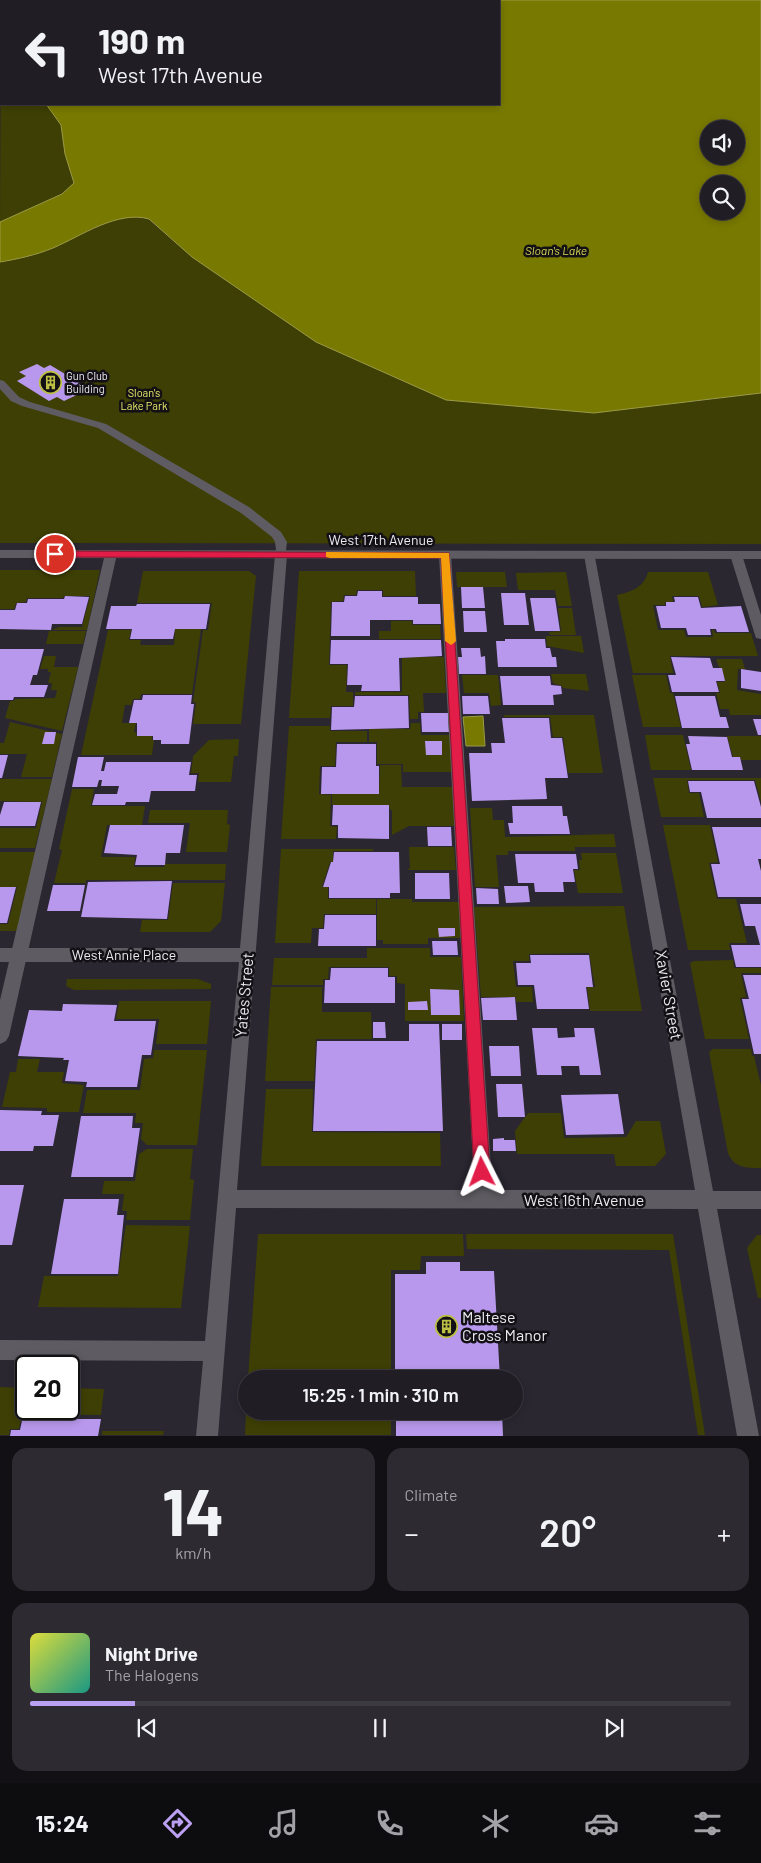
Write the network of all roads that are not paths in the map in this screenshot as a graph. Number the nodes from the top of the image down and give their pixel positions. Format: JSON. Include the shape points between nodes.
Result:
{"nodes":[{"id":1,"x":0,"y":383,"type":"edge"},
{"id":2,"x":0,"y":554,"type":"edge"},
{"id":3,"x":110,"y":554,"type":"junction"},
{"id":4,"x":281,"y":555,"type":"junction"},
{"id":5,"x":446,"y":555,"type":"junction"},
{"id":6,"x":590,"y":555,"type":"junction"},
{"id":7,"x":736,"y":555,"type":"junction"},
{"id":8,"x":761,"y":555,"type":"edge"},
{"id":9,"x":761,"y":636,"type":"edge"},
{"id":10,"x":0,"y":955,"type":"edge"},
{"id":11,"x":19,"y":956,"type":"junction"},
{"id":12,"x":247,"y":956,"type":"junction"},
{"id":13,"x":0,"y":1036,"type":"edge"},
{"id":14,"x":227,"y":1200,"type":"junction"},
{"id":15,"x":484,"y":1200,"type":"junction"},
{"id":16,"x":705,"y":1200,"type":"junction"},
{"id":17,"x":761,"y":1200,"type":"edge"},
{"id":18,"x":0,"y":1350,"type":"edge"},
{"id":19,"x":214,"y":1351,"type":"junction"},
{"id":20,"x":207,"y":1436,"type":"edge"},
{"id":21,"x":748,"y":1436,"type":"edge"}],
"edges":[{"from":1,"to":4,"type":"street","via":[[15,399],[26,404],[102,426],[245,510],[277,535],[281,542]]},
{"from":2,"to":3,"type":"street","name":"West 17th Avenue"},
{"from":3,"to":4,"type":"street","name":"West 17th Avenue"},
{"from":3,"to":11,"type":"street"},
{"from":4,"to":5,"type":"street","name":"West 17th Avenue"},
{"from":4,"to":12,"type":"street","name":"Yates Street"},
{"from":5,"to":6,"type":"street","name":"West 17th Avenue"},
{"from":5,"to":15,"type":"street"},
{"from":6,"to":7,"type":"street","name":"West 17th Avenue"},
{"from":6,"to":16,"type":"street","name":"Xavier Street"},
{"from":7,"to":8,"type":"street","name":"West 17th Avenue"},
{"from":7,"to":9,"type":"street"},
{"from":10,"to":11,"type":"street","name":"West Annie Place"},
{"from":11,"to":12,"type":"street","name":"West Annie Place"},
{"from":11,"to":13,"type":"street"},
{"from":12,"to":14,"type":"street","name":"Yates Street"},
{"from":14,"to":15,"type":"street","name":"West 16th Avenue"},
{"from":14,"to":19,"type":"street","name":"Yates Street"},
{"from":15,"to":16,"type":"street","name":"West 16th Avenue"},
{"from":16,"to":17,"type":"street","name":"West 16th Avenue"},
{"from":16,"to":21,"type":"street","name":"Xavier Street"},
{"from":18,"to":19,"type":"street"},
{"from":19,"to":20,"type":"street","name":"Yates Street"}]}
